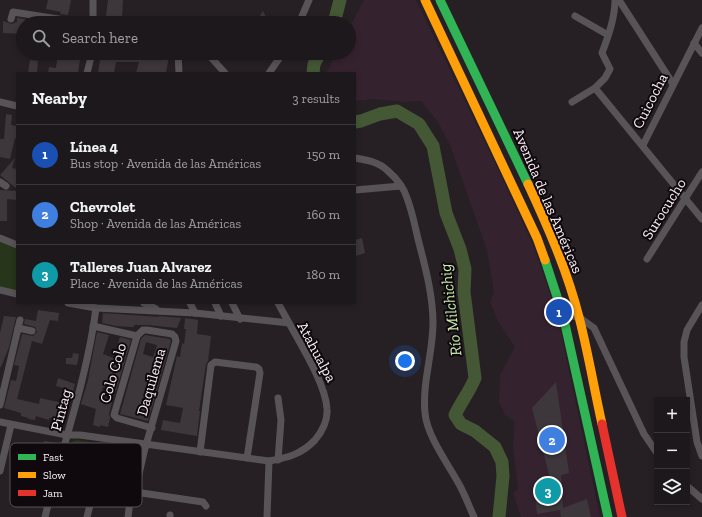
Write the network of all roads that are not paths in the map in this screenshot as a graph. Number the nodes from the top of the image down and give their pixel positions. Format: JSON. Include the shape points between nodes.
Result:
{"nodes":[{"id":1,"x":93,"y":0,"type":"edge"},
{"id":2,"x":309,"y":0,"type":"edge"},
{"id":3,"x":425,"y":0,"type":"edge"},
{"id":4,"x":440,"y":0,"type":"edge"},
{"id":5,"x":615,"y":0,"type":"edge"},
{"id":6,"x":619,"y":0,"type":"edge"},
{"id":7,"x":39,"y":16,"type":"edge"},
{"id":8,"x":93,"y":16,"type":"edge"},
{"id":9,"x":303,"y":16,"type":"edge"},
{"id":10,"x":575,"y":16,"type":"dead end"},
{"id":11,"x":11,"y":19,"type":"dead end"},
{"id":12,"x":702,"y":28,"type":"edge"},
{"id":13,"x":608,"y":35,"type":"junction"},
{"id":14,"x":694,"y":44,"type":"junction"},
{"id":15,"x":702,"y":53,"type":"edge"},
{"id":16,"x":90,"y":60,"type":"edge"},
{"id":17,"x":178,"y":60,"type":"edge"},
{"id":18,"x":213,"y":60,"type":"edge"},
{"id":19,"x":278,"y":60,"type":"edge"},
{"id":20,"x":87,"y":72,"type":"edge"},
{"id":21,"x":179,"y":72,"type":"edge"},
{"id":22,"x":224,"y":72,"type":"edge"},
{"id":23,"x":270,"y":72,"type":"edge"},
{"id":24,"x":673,"y":84,"type":"junction"},
{"id":25,"x":595,"y":88,"type":"junction"},
{"id":26,"x":0,"y":102,"type":"edge"},
{"id":27,"x":572,"y":102,"type":"dead end"},
{"id":28,"x":16,"y":106,"type":"edge"},
{"id":29,"x":643,"y":145,"type":"junction"},
{"id":30,"x":356,"y":158,"type":"edge"},
{"id":31,"x":702,"y":172,"type":"edge"},
{"id":32,"x":401,"y":186,"type":"junction"},
{"id":33,"x":356,"y":190,"type":"edge"},
{"id":34,"x":685,"y":198,"type":"junction"},
{"id":35,"x":702,"y":219,"type":"edge"},
{"id":36,"x":0,"y":238,"type":"edge"},
{"id":37,"x":16,"y":245,"type":"edge"},
{"id":38,"x":647,"y":259,"type":"dead end"},
{"id":39,"x":0,"y":290,"type":"edge"},
{"id":40,"x":16,"y":294,"type":"edge"},
{"id":41,"x":74,"y":304,"type":"edge"},
{"id":42,"x":146,"y":304,"type":"edge"},
{"id":43,"x":190,"y":304,"type":"edge"},
{"id":44,"x":215,"y":304,"type":"edge"},
{"id":45,"x":232,"y":304,"type":"edge"},
{"id":46,"x":279,"y":304,"type":"edge"},
{"id":47,"x":702,"y":305,"type":"edge"},
{"id":48,"x":96,"y":308,"type":"junction"},
{"id":49,"x":159,"y":311,"type":"junction"},
{"id":50,"x":195,"y":313,"type":"junction"},
{"id":51,"x":563,"y":315,"type":"junction"},
{"id":52,"x":221,"y":316,"type":"junction"},
{"id":53,"x":579,"y":317,"type":"junction"},
{"id":54,"x":240,"y":319,"type":"junction"},
{"id":55,"x":20,"y":320,"type":"dead end"},
{"id":56,"x":289,"y":323,"type":"junction"},
{"id":57,"x":93,"y":326,"type":"junction"},
{"id":58,"x":18,"y":328,"type":"junction"},
{"id":59,"x":32,"y":331,"type":"dead end"},
{"id":60,"x":137,"y":336,"type":"junction"},
{"id":61,"x":278,"y":398,"type":"dead end"},
{"id":62,"x":0,"y":405,"type":"edge"},
{"id":63,"x":0,"y":422,"type":"edge"},
{"id":64,"x":11,"y":425,"type":"junction"},
{"id":65,"x":152,"y":428,"type":"junction"},
{"id":66,"x":68,"y":435,"type":"junction"},
{"id":67,"x":66,"y":443,"type":"edge"},
{"id":68,"x":140,"y":443,"type":"edge"},
{"id":69,"x":142,"y":443,"type":"edge"},
{"id":70,"x":147,"y":444,"type":"junction"},
{"id":71,"x":654,"y":449,"type":"edge"},
{"id":72,"x":200,"y":452,"type":"junction"},
{"id":73,"x":702,"y":456,"type":"edge"},
{"id":74,"x":247,"y":458,"type":"junction"},
{"id":75,"x":278,"y":460,"type":"junction"},
{"id":76,"x":269,"y":461,"type":"junction"},
{"id":77,"x":142,"y":464,"type":"edge"},
{"id":78,"x":0,"y":471,"type":"edge"},
{"id":79,"x":690,"y":489,"type":"edge"},
{"id":80,"x":142,"y":493,"type":"edge"},
{"id":81,"x":702,"y":499,"type":"edge"},
{"id":82,"x":206,"y":506,"type":"dead end"},
{"id":83,"x":48,"y":507,"type":"edge"},
{"id":84,"x":90,"y":507,"type":"edge"},
{"id":85,"x":129,"y":507,"type":"edge"},
{"id":86,"x":45,"y":517,"type":"edge"},
{"id":87,"x":87,"y":517,"type":"edge"},
{"id":88,"x":128,"y":517,"type":"edge"},
{"id":89,"x":267,"y":517,"type":"edge"},
{"id":90,"x":474,"y":517,"type":"edge"},
{"id":91,"x":608,"y":517,"type":"edge"},
{"id":92,"x":622,"y":517,"type":"edge"}],
"edges":[{"from":1,"to":8,"type":"street"},
{"from":2,"to":9,"type":"street"},
{"from":3,"to":51,"type":"main road","name":"Avenida de las Américas","via":[[538,238]]},
{"from":4,"to":53,"type":"main road","name":"Avenida de las Américas","via":[[550,232]]},
{"from":5,"to":13,"type":"street"},
{"from":6,"to":24,"type":"street"},
{"from":7,"to":11,"type":"street","via":[[13,12]]},
{"from":10,"to":13,"type":"street"},
{"from":12,"to":14,"type":"street","name":"Cuicocha"},
{"from":13,"to":25,"type":"street","via":[[602,53],[610,69]]},
{"from":14,"to":15,"type":"street"},
{"from":14,"to":24,"type":"street","name":"Cuicocha"},
{"from":16,"to":20,"type":"street"},
{"from":17,"to":21,"type":"street"},
{"from":18,"to":22,"type":"street"},
{"from":19,"to":23,"type":"street"},
{"from":24,"to":29,"type":"street","name":"Cuicocha"},
{"from":25,"to":27,"type":"street"},
{"from":25,"to":29,"type":"street"},
{"from":26,"to":28,"type":"street"},
{"from":29,"to":34,"type":"street","name":"Cuicocha"},
{"from":30,"to":32,"type":"street","via":[[370,160],[382,166]]},
{"from":31,"to":34,"type":"street","name":"Surocucho"},
{"from":32,"to":33,"type":"street"},
{"from":32,"to":90,"type":"street","via":[[407,198],[432,300],[432,343],[427,372],[425,414],[429,429],[459,483]]},
{"from":34,"to":35,"type":"street","name":"Cuicocha"},
{"from":34,"to":38,"type":"street","name":"Surocucho"},
{"from":36,"to":37,"type":"street"},
{"from":39,"to":40,"type":"street"},
{"from":41,"to":48,"type":"street","name":"Atahualpa"},
{"from":42,"to":49,"type":"street"},
{"from":43,"to":50,"type":"street"},
{"from":44,"to":52,"type":"street"},
{"from":45,"to":54,"type":"street"},
{"from":46,"to":56,"type":"street"},
{"from":47,"to":73,"type":"street","via":[[687,330],[684,357],[696,435]]},
{"from":48,"to":49,"type":"street","name":"Atahualpa"},
{"from":48,"to":57,"type":"street","name":"Pintag"},
{"from":49,"to":50,"type":"street","name":"Atahualpa"},
{"from":50,"to":52,"type":"street","name":"Atahualpa"},
{"from":51,"to":53,"type":"street"},
{"from":51,"to":91,"type":"main road","name":"Avenida de las Américas"},
{"from":52,"to":54,"type":"street","name":"Atahualpa"},
{"from":53,"to":71,"type":"street","via":[[594,328],[644,434]]},
{"from":53,"to":92,"type":"main road","name":"Avenida de las Américas"},
{"from":54,"to":56,"type":"street","name":"Atahualpa"},
{"from":55,"to":58,"type":"street"},
{"from":56,"to":75,"type":"street","name":"Atahualpa","via":[[323,390],[327,410],[319,435],[309,446],[293,456]]},
{"from":57,"to":60,"type":"street","name":"Daquilema"},
{"from":57,"to":66,"type":"street","name":"Pintag"},
{"from":58,"to":59,"type":"street"},
{"from":58,"to":62,"type":"street"},
{"from":60,"to":65,"type":"street","name":"Colo Colo","via":[[114,414],[115,417]]},
{"from":60,"to":65,"type":"street","name":"Daquilema","via":[[143,330],[147,330],[172,334],[176,341]]},
{"from":61,"to":75,"type":"street","via":[[281,420]]},
{"from":63,"to":64,"type":"street","name":"Atahualpa"},
{"from":64,"to":66,"type":"street","name":"Atahualpa"},
{"from":64,"to":78,"type":"street"},
{"from":65,"to":70,"type":"street","name":"Daquilema"},
{"from":66,"to":67,"type":"street","name":"Pintag"},
{"from":66,"to":68,"type":"street","name":"Atahualpa"},
{"from":69,"to":70,"type":"street","name":"Atahualpa"},
{"from":70,"to":72,"type":"street","name":"Atahualpa"},
{"from":70,"to":77,"type":"street","name":"Daquilema"},
{"from":72,"to":74,"type":"street","name":"Atahualpa"},
{"from":72,"to":74,"type":"street","via":[[211,365],[215,362],[256,367],[260,373]]},
{"from":74,"to":76,"type":"street","name":"Atahualpa"},
{"from":75,"to":76,"type":"street","name":"Atahualpa"},
{"from":76,"to":89,"type":"street"},
{"from":79,"to":81,"type":"street"},
{"from":80,"to":82,"type":"street","via":[[203,502]]},
{"from":83,"to":86,"type":"street","name":"Pintag"},
{"from":84,"to":87,"type":"street"},
{"from":85,"to":88,"type":"street","name":"Daquilema"}]}
